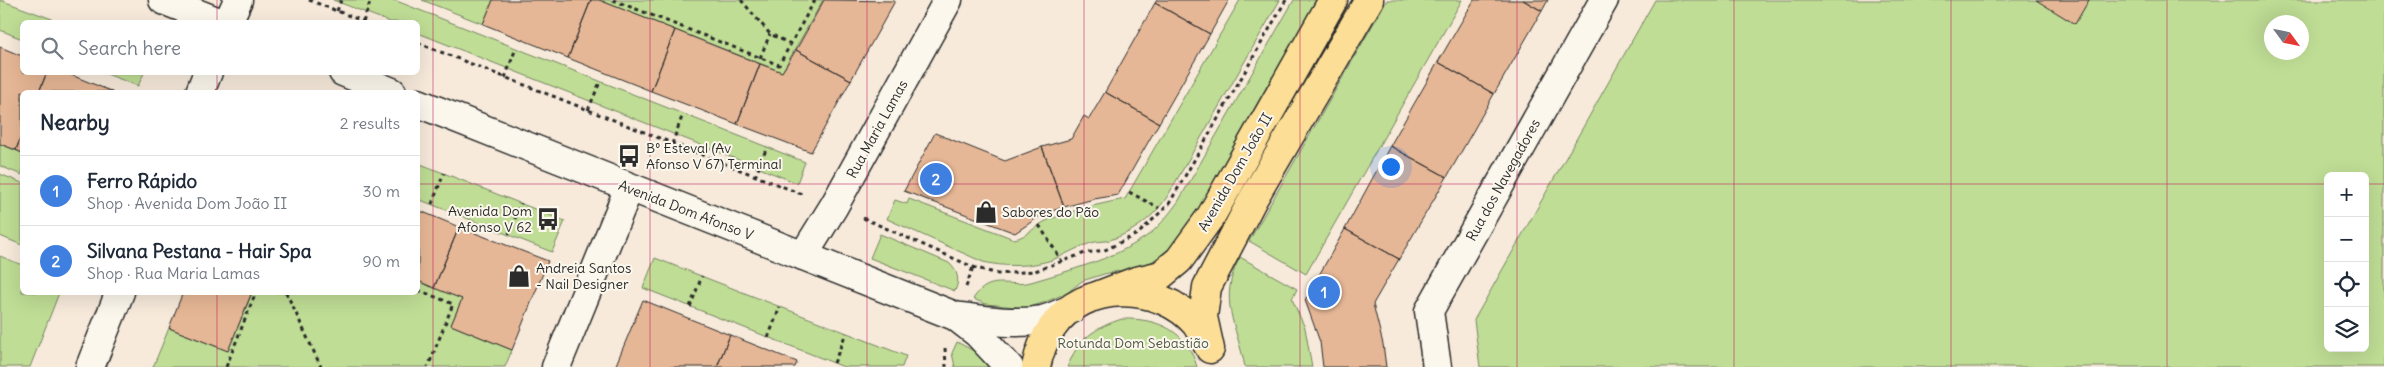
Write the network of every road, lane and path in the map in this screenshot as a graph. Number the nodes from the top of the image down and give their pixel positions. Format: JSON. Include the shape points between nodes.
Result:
{"nodes":[{"id":1,"x":163,"y":0,"type":"edge"},
{"id":2,"x":238,"y":0,"type":"edge"},
{"id":3,"x":309,"y":0,"type":"edge"},
{"id":4,"x":341,"y":0,"type":"edge"},
{"id":5,"x":371,"y":0,"type":"edge"},
{"id":6,"x":613,"y":0,"type":"edge"},
{"id":7,"x":741,"y":0,"type":"edge"},
{"id":8,"x":815,"y":0,"type":"edge"},
{"id":9,"x":948,"y":0,"type":"edge"},
{"id":10,"x":1286,"y":0,"type":"edge"},
{"id":11,"x":1333,"y":0,"type":"edge"},
{"id":12,"x":1369,"y":0,"type":"edge"},
{"id":13,"x":1604,"y":0,"type":"edge"},
{"id":14,"x":337,"y":11,"type":"junction"},
{"id":15,"x":214,"y":20,"type":"edge"},
{"id":16,"x":229,"y":20,"type":"edge"},
{"id":17,"x":359,"y":20,"type":"edge"},
{"id":18,"x":365,"y":20,"type":"edge"},
{"id":19,"x":770,"y":34,"type":"junction"},
{"id":20,"x":420,"y":44,"type":"edge"},
{"id":21,"x":790,"y":44,"type":"junction"},
{"id":22,"x":516,"y":48,"type":"dead end"},
{"id":23,"x":760,"y":58,"type":"junction"},
{"id":24,"x":772,"y":62,"type":"junction"},
{"id":25,"x":770,"y":68,"type":"dead end"},
{"id":26,"x":207,"y":75,"type":"edge"},
{"id":27,"x":350,"y":75,"type":"edge"},
{"id":28,"x":505,"y":78,"type":"junction"},
{"id":29,"x":600,"y":82,"type":"dead end"},
{"id":30,"x":201,"y":90,"type":"edge"},
{"id":31,"x":387,"y":90,"type":"edge"},
{"id":32,"x":420,"y":104,"type":"edge"},
{"id":33,"x":588,"y":110,"type":"junction"},
{"id":34,"x":683,"y":114,"type":"dead end"},
{"id":35,"x":672,"y":144,"type":"junction"},
{"id":36,"x":767,"y":148,"type":"dead end"},
{"id":37,"x":444,"y":173,"type":"dead end"},
{"id":38,"x":755,"y":177,"type":"junction"},
{"id":39,"x":630,"y":188,"type":"junction"},
{"id":40,"x":1129,"y":192,"type":"dead end"},
{"id":41,"x":521,"y":203,"type":"dead end"},
{"id":42,"x":432,"y":204,"type":"dead end"},
{"id":43,"x":834,"y":206,"type":"junction"},
{"id":44,"x":1160,"y":208,"type":"dead end"},
{"id":45,"x":1039,"y":225,"type":"dead end"},
{"id":46,"x":508,"y":234,"type":"dead end"},
{"id":47,"x":803,"y":256,"type":"junction"},
{"id":48,"x":1063,"y":263,"type":"junction"},
{"id":49,"x":702,"y":276,"type":"dead end"},
{"id":50,"x":420,"y":291,"type":"edge"},
{"id":51,"x":119,"y":295,"type":"edge"},
{"id":52,"x":255,"y":295,"type":"edge"},
{"id":53,"x":287,"y":295,"type":"edge"},
{"id":54,"x":1083,"y":303,"type":"junction"},
{"id":55,"x":690,"y":306,"type":"dead end"},
{"id":56,"x":780,"y":307,"type":"dead end"},
{"id":57,"x":955,"y":316,"type":"junction"},
{"id":58,"x":846,"y":333,"type":"dead end"},
{"id":59,"x":768,"y":338,"type":"dead end"},
{"id":60,"x":1212,"y":358,"type":"edge"},
{"id":61,"x":834,"y":363,"type":"dead end"},
{"id":62,"x":90,"y":367,"type":"edge"},
{"id":63,"x":226,"y":367,"type":"edge"},
{"id":64,"x":321,"y":367,"type":"edge"},
{"id":65,"x":428,"y":367,"type":"edge"},
{"id":66,"x":556,"y":367,"type":"edge"},
{"id":67,"x":1009,"y":367,"type":"edge"},
{"id":68,"x":1036,"y":367,"type":"edge"},
{"id":69,"x":1437,"y":367,"type":"edge"}],
"edges":[{"from":1,"to":15,"type":"street"},
{"from":2,"to":16,"type":"street"},
{"from":3,"to":14,"type":"path"},
{"from":4,"to":14,"type":"path"},
{"from":5,"to":18,"type":"path"},
{"from":6,"to":23,"type":"path"},
{"from":7,"to":19,"type":"path"},
{"from":8,"to":21,"type":"path"},
{"from":9,"to":43,"type":"street","name":"Rua Maria Lamas"},
{"from":10,"to":48,"type":"path","via":[[1165,210],[1139,233],[1105,250],[1085,253]]},
{"from":11,"to":54,"type":"main road","name":"Avenida Dom João II","via":[[1211,216],[1179,260],[1161,275],[1136,281]]},
{"from":12,"to":60,"type":"main road","via":[[1253,199],[1207,287],[1203,317]]},
{"from":13,"to":69,"type":"street","name":"Rua dos Navegadores","via":[[1429,311]]},
{"from":14,"to":17,"type":"path"},
{"from":19,"to":21,"type":"path"},
{"from":19,"to":23,"type":"path"},
{"from":20,"to":28,"type":"path"},
{"from":21,"to":24,"type":"path","via":[[779,65]]},
{"from":22,"to":28,"type":"path"},
{"from":23,"to":24,"type":"path"},
{"from":24,"to":25,"type":"path"},
{"from":26,"to":30,"type":"street"},
{"from":27,"to":31,"type":"street"},
{"from":28,"to":33,"type":"path"},
{"from":29,"to":33,"type":"path"},
{"from":32,"to":39,"type":"street","name":"Avenida Dom Afonso V"},
{"from":33,"to":35,"type":"path"},
{"from":34,"to":35,"type":"path"},
{"from":35,"to":38,"type":"path"},
{"from":36,"to":38,"type":"path"},
{"from":37,"to":42,"type":"path"},
{"from":38,"to":43,"type":"path"},
{"from":39,"to":47,"type":"street","name":"Avenida Dom Afonso V"},
{"from":39,"to":66,"type":"street"},
{"from":40,"to":44,"type":"path"},
{"from":41,"to":46,"type":"path"},
{"from":43,"to":47,"type":"street","name":"Rua Maria Lamas"},
{"from":43,"to":48,"type":"path","via":[[973,267],[998,274],[1035,271]]},
{"from":45,"to":48,"type":"path"},
{"from":47,"to":57,"type":"street","name":"Avenida Dom Afonso V"},
{"from":49,"to":55,"type":"path"},
{"from":50,"to":65,"type":"path","via":[[453,304]]},
{"from":51,"to":62,"type":"street"},
{"from":52,"to":63,"type":"path"},
{"from":53,"to":64,"type":"path"},
{"from":54,"to":57,"type":"street","name":"Avenida Dom Afonso V","via":[[1044,319],[1024,322]]},
{"from":54,"to":60,"type":"main road","via":[[1122,291],[1150,294],[1175,306],[1196,325]]},
{"from":54,"to":68,"type":"main road","via":[[1053,327],[1040,349]]},
{"from":56,"to":59,"type":"path"},
{"from":57,"to":67,"type":"street","name":"Avenida Dom Afonso V","via":[[977,333]]},
{"from":58,"to":61,"type":"path"}]}
